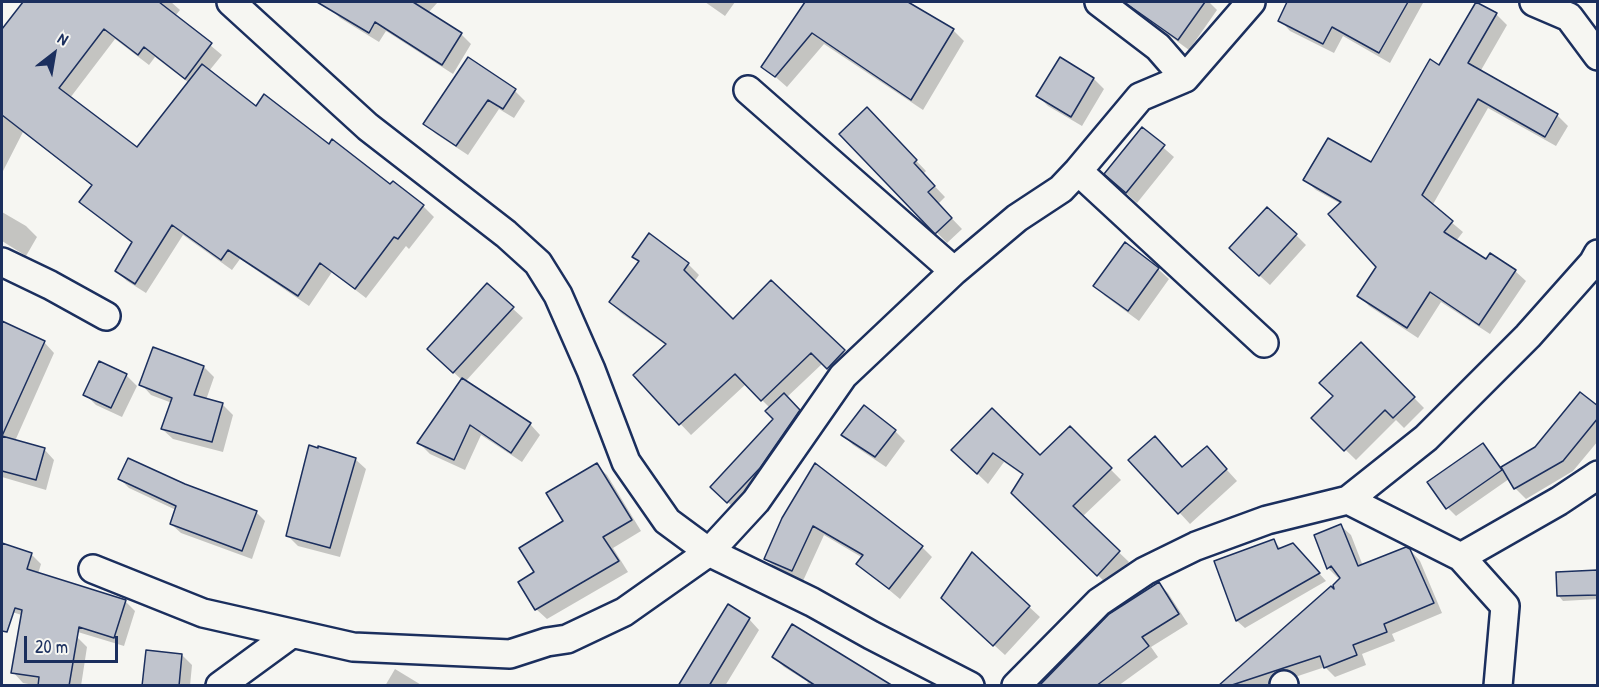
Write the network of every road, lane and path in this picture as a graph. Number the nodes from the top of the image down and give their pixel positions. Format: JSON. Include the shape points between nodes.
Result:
{"nodes":[{"id":1,"x":231,"y":2,"type":"edge"},
{"id":2,"x":1099,"y":2,"type":"edge"},
{"id":3,"x":1251,"y":2,"type":"edge"},
{"id":4,"x":1534,"y":2,"type":"edge"},
{"id":5,"x":1575,"y":9,"type":"edge"},
{"id":6,"x":1598,"y":56,"type":"edge"},
{"id":7,"x":1185,"y":78,"type":"junction"},
{"id":8,"x":748,"y":90,"type":"dead end"},
{"id":9,"x":1078,"y":171,"type":"junction"},
{"id":10,"x":1598,"y":254,"type":"edge"},
{"id":11,"x":2,"y":262,"type":"edge"},
{"id":12,"x":954,"y":271,"type":"junction"},
{"id":13,"x":106,"y":316,"type":"dead end"},
{"id":14,"x":1264,"y":343,"type":"dead end"},
{"id":15,"x":1598,"y":475,"type":"edge"},
{"id":16,"x":1347,"y":500,"type":"junction"},
{"id":17,"x":709,"y":552,"type":"junction"},
{"id":18,"x":1461,"y":557,"type":"junction"},
{"id":19,"x":93,"y":570,"type":"dead end"},
{"id":20,"x":291,"y":634,"type":"junction"},
{"id":21,"x":220,"y":686,"type":"edge"},
{"id":22,"x":970,"y":686,"type":"edge"},
{"id":23,"x":1016,"y":686,"type":"edge"},
{"id":24,"x":1498,"y":686,"type":"edge"}],
"edges":[{"from":1,"to":17,"type":"street","via":[[368,127],[538,263],[558,295],[626,462],[667,521]]},
{"from":2,"to":7,"type":"street","via":[[1158,47]]},
{"from":3,"to":7,"type":"street"},
{"from":4,"to":5,"type":"street"},
{"from":5,"to":6,"type":"street"},
{"from":7,"to":9,"type":"street","via":[[1140,97]]},
{"from":8,"to":12,"type":"street"},
{"from":9,"to":12,"type":"street","via":[[1061,189],[1017,218]]},
{"from":9,"to":14,"type":"street"},
{"from":10,"to":16,"type":"street","via":[[1528,336],[1426,438]]},
{"from":11,"to":13,"type":"street"},
{"from":12,"to":17,"type":"street","via":[[843,376],[756,501]]},
{"from":15,"to":18,"type":"street"},
{"from":16,"to":18,"type":"street"},
{"from":16,"to":23,"type":"street","via":[[1267,520],[1145,570],[1099,602]]},
{"from":17,"to":20,"type":"street","via":[[624,612],[567,639],[510,654],[353,647]]},
{"from":17,"to":22,"type":"street"},
{"from":18,"to":24,"type":"street","via":[[1505,606]]},
{"from":19,"to":20,"type":"street","via":[[203,613]]},
{"from":20,"to":21,"type":"street"}]}
